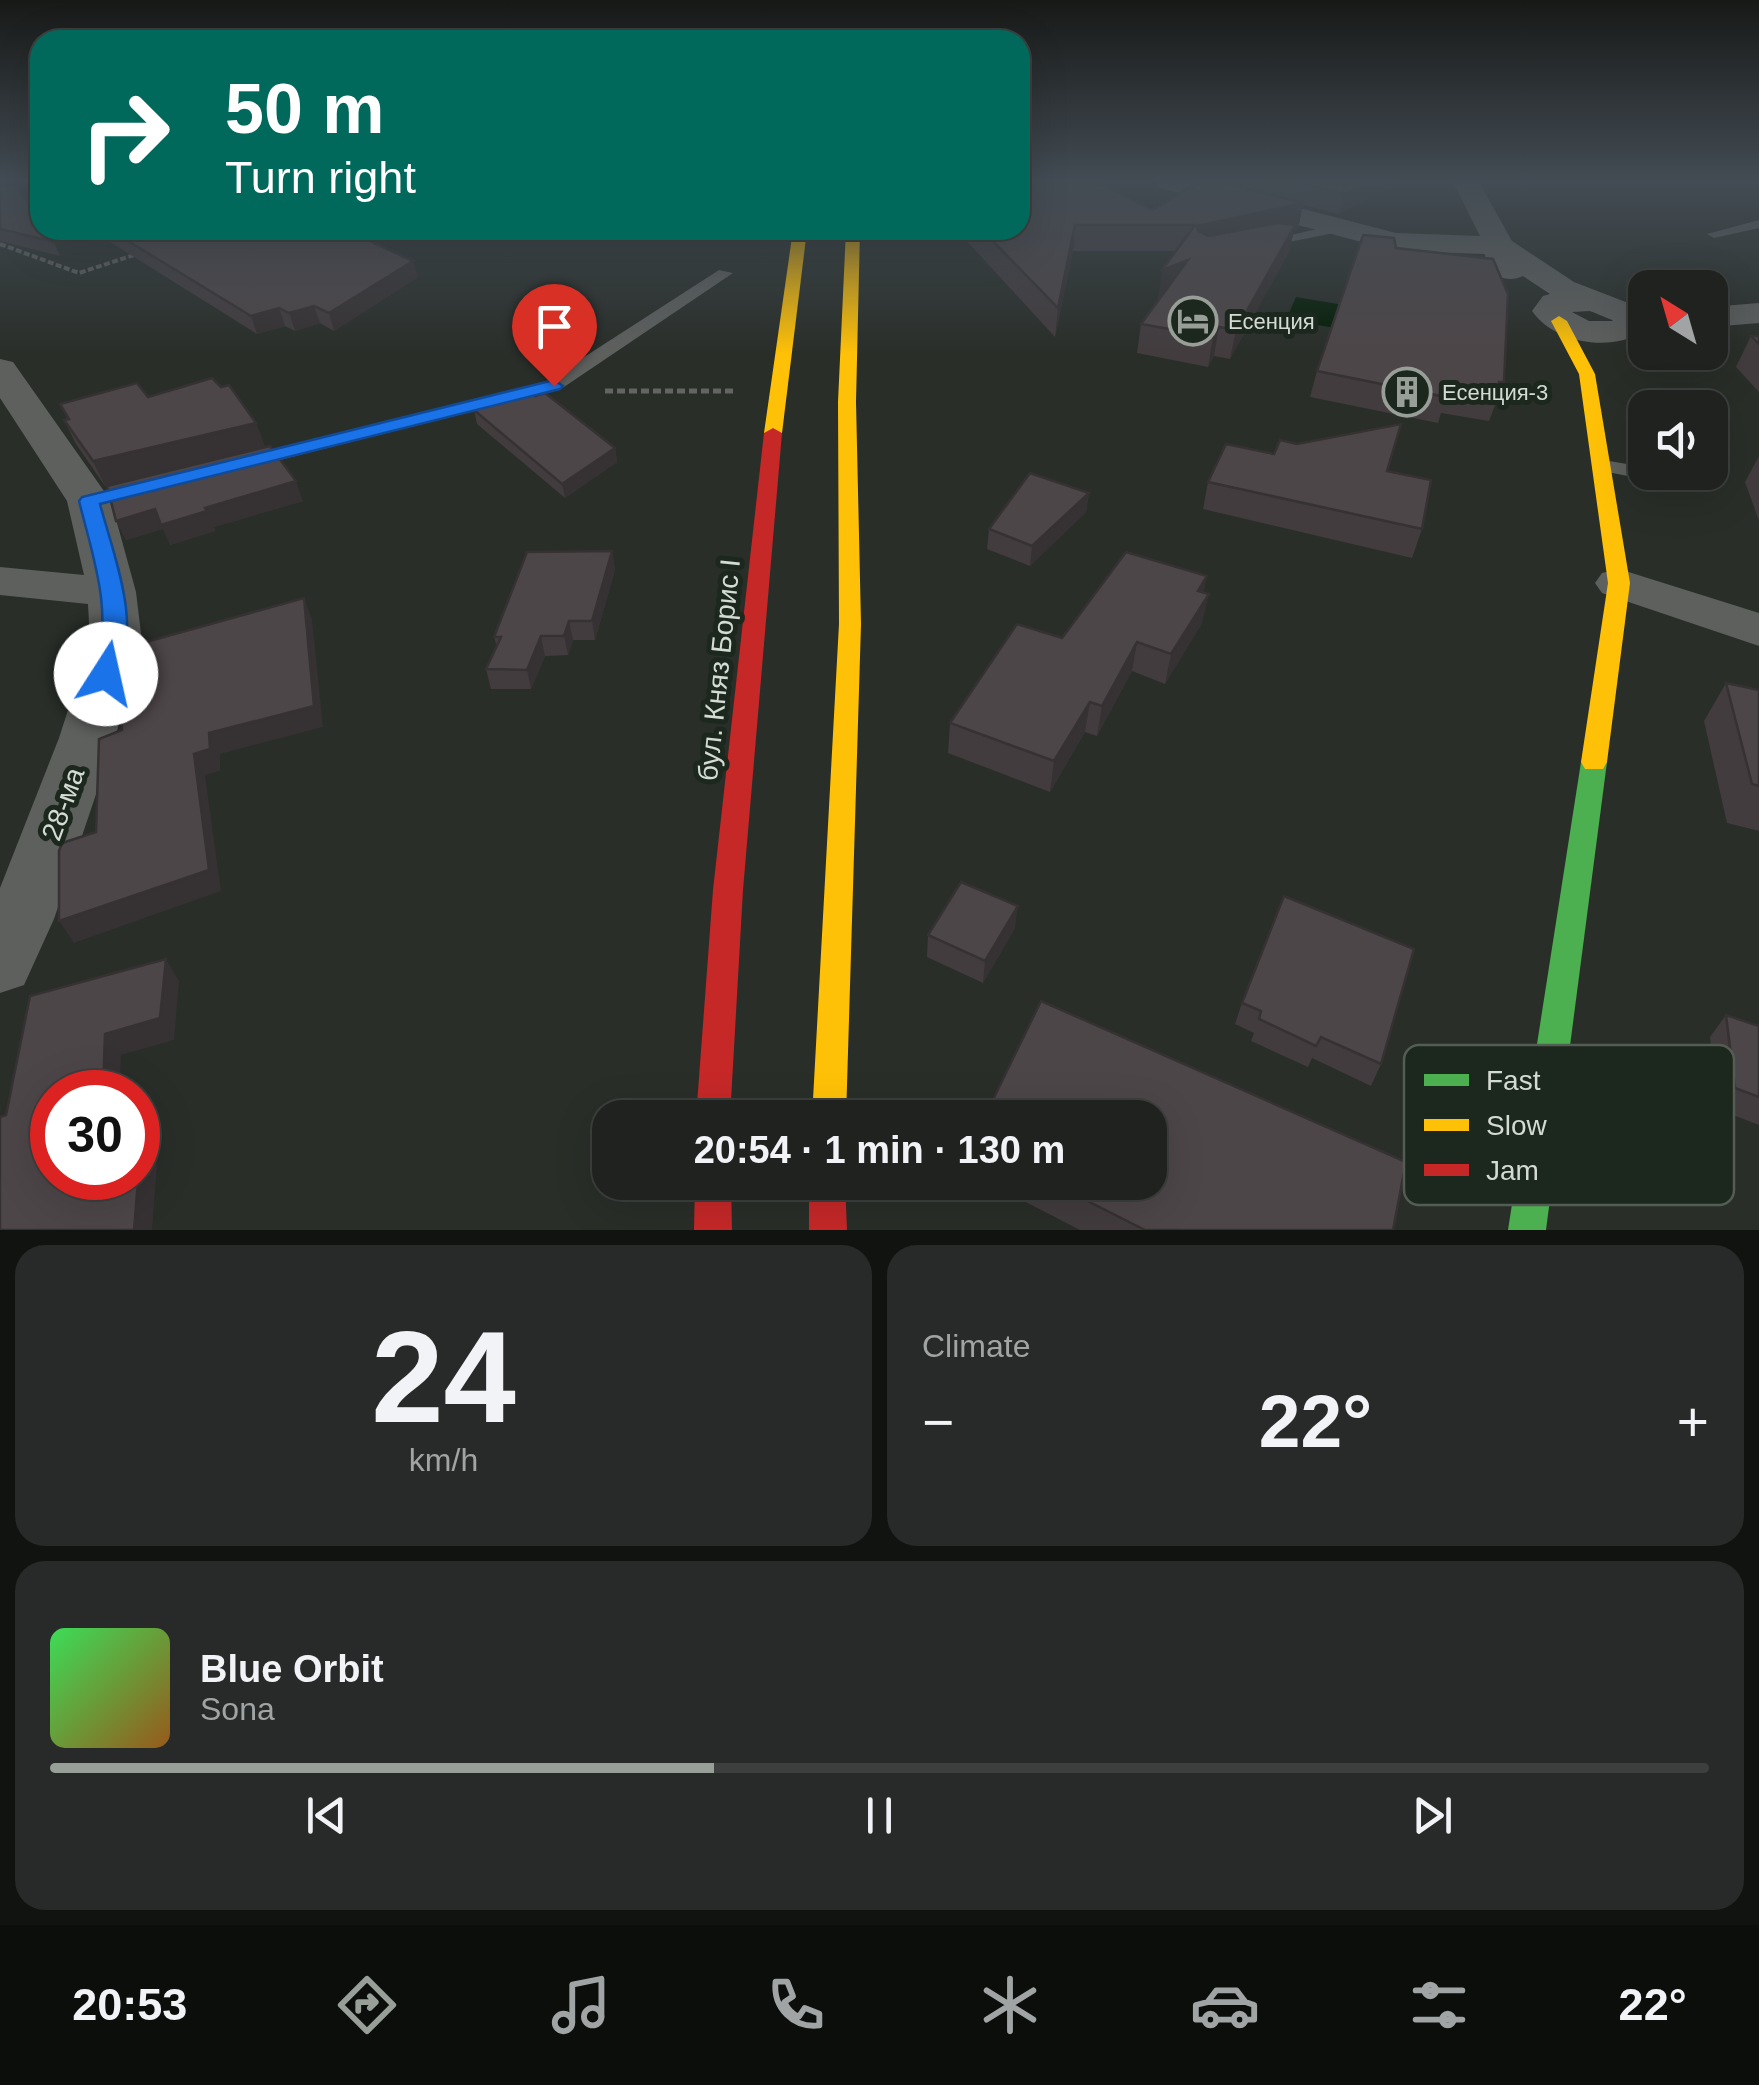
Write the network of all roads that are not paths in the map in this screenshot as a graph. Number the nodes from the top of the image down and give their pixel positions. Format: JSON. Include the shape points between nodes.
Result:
{"nodes":[{"id":1,"x":1278,"y":239,"type":"edge"},
{"id":2,"x":1390,"y":239,"type":"edge"},
{"id":3,"x":1496,"y":239,"type":"edge"},
{"id":4,"x":799,"y":240,"type":"edge"},
{"id":5,"x":852,"y":240,"type":"edge"},
{"id":6,"x":1243,"y":246,"type":"edge"},
{"id":7,"x":1500,"y":246,"type":"junction"},
{"id":8,"x":725,"y":273,"type":"dead end"},
{"id":9,"x":1759,"y":314,"type":"edge"},
{"id":10,"x":1607,"y":316,"type":"edge"},
{"id":11,"x":1728,"y":316,"type":"edge"},
{"id":12,"x":873,"y":328,"type":"dead end"},
{"id":13,"x":0,"y":370,"type":"edge"},
{"id":14,"x":1587,"y":374,"type":"junction"},
{"id":15,"x":1603,"y":466,"type":"junction"},
{"id":16,"x":220,"y":469,"type":"edge"},
{"id":17,"x":1628,"y":470,"type":"edge"},
{"id":18,"x":0,"y":580,"type":"edge"},
{"id":19,"x":1619,"y":583,"type":"junction"},
{"id":20,"x":112,"y":592,"type":"junction"},
{"id":21,"x":850,"y":624,"type":"junction"},
{"id":22,"x":1759,"y":630,"type":"edge"},
{"id":23,"x":7,"y":935,"type":"edge"},
{"id":24,"x":1553,"y":1045,"type":"edge"},
{"id":25,"x":714,"y":1100,"type":"edge"},
{"id":26,"x":831,"y":1100,"type":"edge"},
{"id":27,"x":713,"y":1200,"type":"edge"},
{"id":28,"x":827,"y":1200,"type":"edge"},
{"id":29,"x":1531,"y":1205,"type":"edge"},
{"id":30,"x":713,"y":1230,"type":"edge"},
{"id":31,"x":828,"y":1230,"type":"edge"},
{"id":32,"x":1527,"y":1230,"type":"edge"}],
"edges":[{"from":1,"to":6,"type":"lane"},
{"from":2,"to":7,"type":"street"},
{"from":3,"to":7,"type":"street"},
{"from":4,"to":25,"type":"main road","name":"бул. Княз Борис I","via":[[777,390]]},
{"from":5,"to":21,"type":"main road"},
{"from":7,"to":10,"type":"street","via":[[1501,262],[1514,275]]},
{"from":8,"to":16,"type":"lane","via":[[569,378],[538,391]]},
{"from":9,"to":11,"type":"street"},
{"from":10,"to":14,"type":"main road"},
{"from":10,"to":14,"type":"street"},
{"from":12,"to":21,"type":"main road"},
{"from":13,"to":20,"type":"street","name":"28-ма","via":[[98,498]]},
{"from":14,"to":15,"type":"main road"},
{"from":15,"to":17,"type":"lane"},
{"from":15,"to":19,"type":"main road"},
{"from":18,"to":20,"type":"street"},
{"from":19,"to":22,"type":"street"},
{"from":19,"to":24,"type":"main road"},
{"from":20,"to":23,"type":"street","name":"28-ма","via":[[116,642],[86,738]]},
{"from":21,"to":26,"type":"main road"},
{"from":27,"to":30,"type":"main road"},
{"from":28,"to":31,"type":"main road"},
{"from":29,"to":32,"type":"main road"}]}
